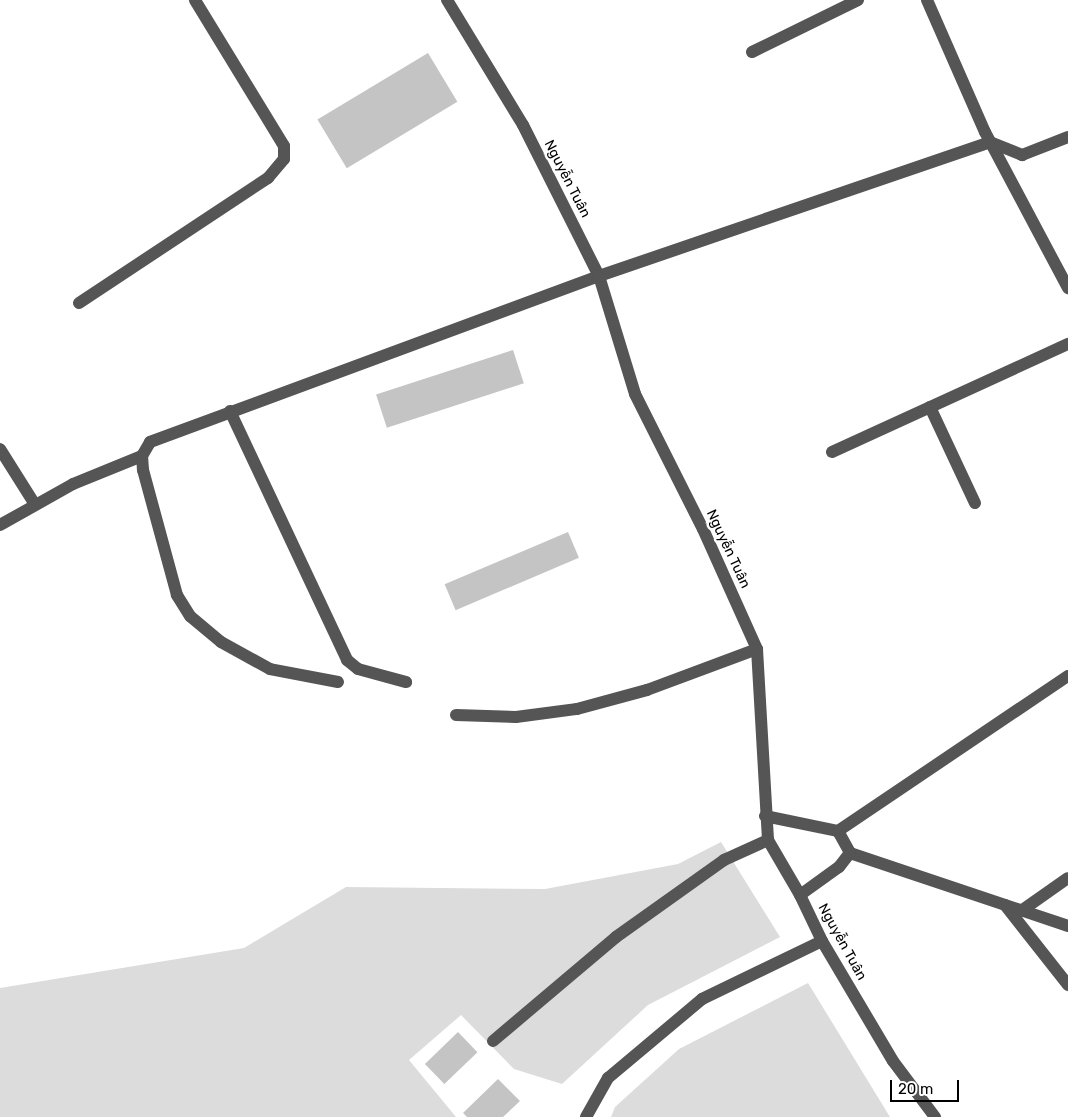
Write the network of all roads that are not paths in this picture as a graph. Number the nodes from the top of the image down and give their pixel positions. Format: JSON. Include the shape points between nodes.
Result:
{"nodes":[{"id":1,"x":195,"y":0,"type":"edge"},
{"id":2,"x":447,"y":0,"type":"edge"},
{"id":3,"x":858,"y":0,"type":"edge"},
{"id":4,"x":927,"y":0,"type":"edge"},
{"id":5,"x":752,"y":52,"type":"dead end"},
{"id":6,"x":1068,"y":137,"type":"edge"},
{"id":7,"x":990,"y":142,"type":"junction"},
{"id":8,"x":599,"y":276,"type":"junction"},
{"id":9,"x":1068,"y":288,"type":"edge"},
{"id":10,"x":78,"y":303,"type":"dead end"},
{"id":11,"x":1068,"y":344,"type":"edge"},
{"id":12,"x":930,"y":407,"type":"junction"},
{"id":13,"x":230,"y":411,"type":"junction"},
{"id":14,"x":0,"y":449,"type":"edge"},
{"id":15,"x":832,"y":452,"type":"dead end"},
{"id":16,"x":142,"y":456,"type":"junction"},
{"id":17,"x":34,"y":503,"type":"junction"},
{"id":18,"x":975,"y":503,"type":"dead end"},
{"id":19,"x":0,"y":525,"type":"edge"},
{"id":20,"x":757,"y":649,"type":"junction"},
{"id":21,"x":1068,"y":676,"type":"edge"},
{"id":22,"x":338,"y":682,"type":"dead end"},
{"id":23,"x":406,"y":682,"type":"dead end"},
{"id":24,"x":456,"y":715,"type":"dead end"},
{"id":25,"x":765,"y":816,"type":"junction"},
{"id":26,"x":838,"y":831,"type":"junction"},
{"id":27,"x":768,"y":840,"type":"junction"},
{"id":28,"x":850,"y":853,"type":"junction"},
{"id":29,"x":1068,"y":878,"type":"edge"},
{"id":30,"x":800,"y":895,"type":"junction"},
{"id":31,"x":1004,"y":905,"type":"junction"},
{"id":32,"x":1021,"y":911,"type":"junction"},
{"id":33,"x":1068,"y":926,"type":"edge"},
{"id":34,"x":822,"y":941,"type":"junction"},
{"id":35,"x":1068,"y":985,"type":"edge"},
{"id":36,"x":493,"y":1041,"type":"dead end"},
{"id":37,"x":586,"y":1117,"type":"edge"},
{"id":38,"x":935,"y":1117,"type":"edge"}],
"edges":[{"from":1,"to":10,"type":"street","via":[[284,146],[284,159],[268,178]]},
{"from":2,"to":8,"type":"street","name":"Nguyễn Tuân","via":[[523,125]]},
{"from":3,"to":5,"type":"street"},
{"from":4,"to":7,"type":"street"},
{"from":6,"to":7,"type":"street","via":[[1022,154]]},
{"from":7,"to":8,"type":"street"},
{"from":7,"to":9,"type":"street"},
{"from":8,"to":13,"type":"street"},
{"from":8,"to":20,"type":"street","name":"Nguyễn Tuân","via":[[634,394],[703,529]]},
{"from":11,"to":12,"type":"street"},
{"from":12,"to":15,"type":"street"},
{"from":12,"to":18,"type":"street"},
{"from":13,"to":16,"type":"street","via":[[150,442]]},
{"from":13,"to":23,"type":"street","via":[[347,660],[358,669]]},
{"from":14,"to":17,"type":"street"},
{"from":16,"to":17,"type":"street"},
{"from":16,"to":22,"type":"street","via":[[177,595],[190,616],[221,642],[270,669]]},
{"from":17,"to":19,"type":"street"},
{"from":20,"to":24,"type":"street","via":[[647,690],[577,709],[516,717]]},
{"from":20,"to":25,"type":"street","name":"Nguyễn Tuân"},
{"from":21,"to":26,"type":"street"},
{"from":25,"to":26,"type":"street"},
{"from":25,"to":27,"type":"street","name":"Nguyễn Tuân"},
{"from":26,"to":28,"type":"street"},
{"from":27,"to":30,"type":"street","name":"Nguyễn Tuân"},
{"from":27,"to":36,"type":"street","via":[[724,860],[616,937]]},
{"from":28,"to":30,"type":"street","via":[[839,867]]},
{"from":28,"to":31,"type":"street"},
{"from":29,"to":32,"type":"street"},
{"from":30,"to":34,"type":"street","name":"Nguyễn Tuân"},
{"from":31,"to":32,"type":"street"},
{"from":31,"to":35,"type":"street"},
{"from":32,"to":33,"type":"street"},
{"from":34,"to":37,"type":"street","via":[[702,999],[608,1078]]},
{"from":34,"to":38,"type":"street","name":"Nguyễn Tuân","via":[[893,1061]]}]}
